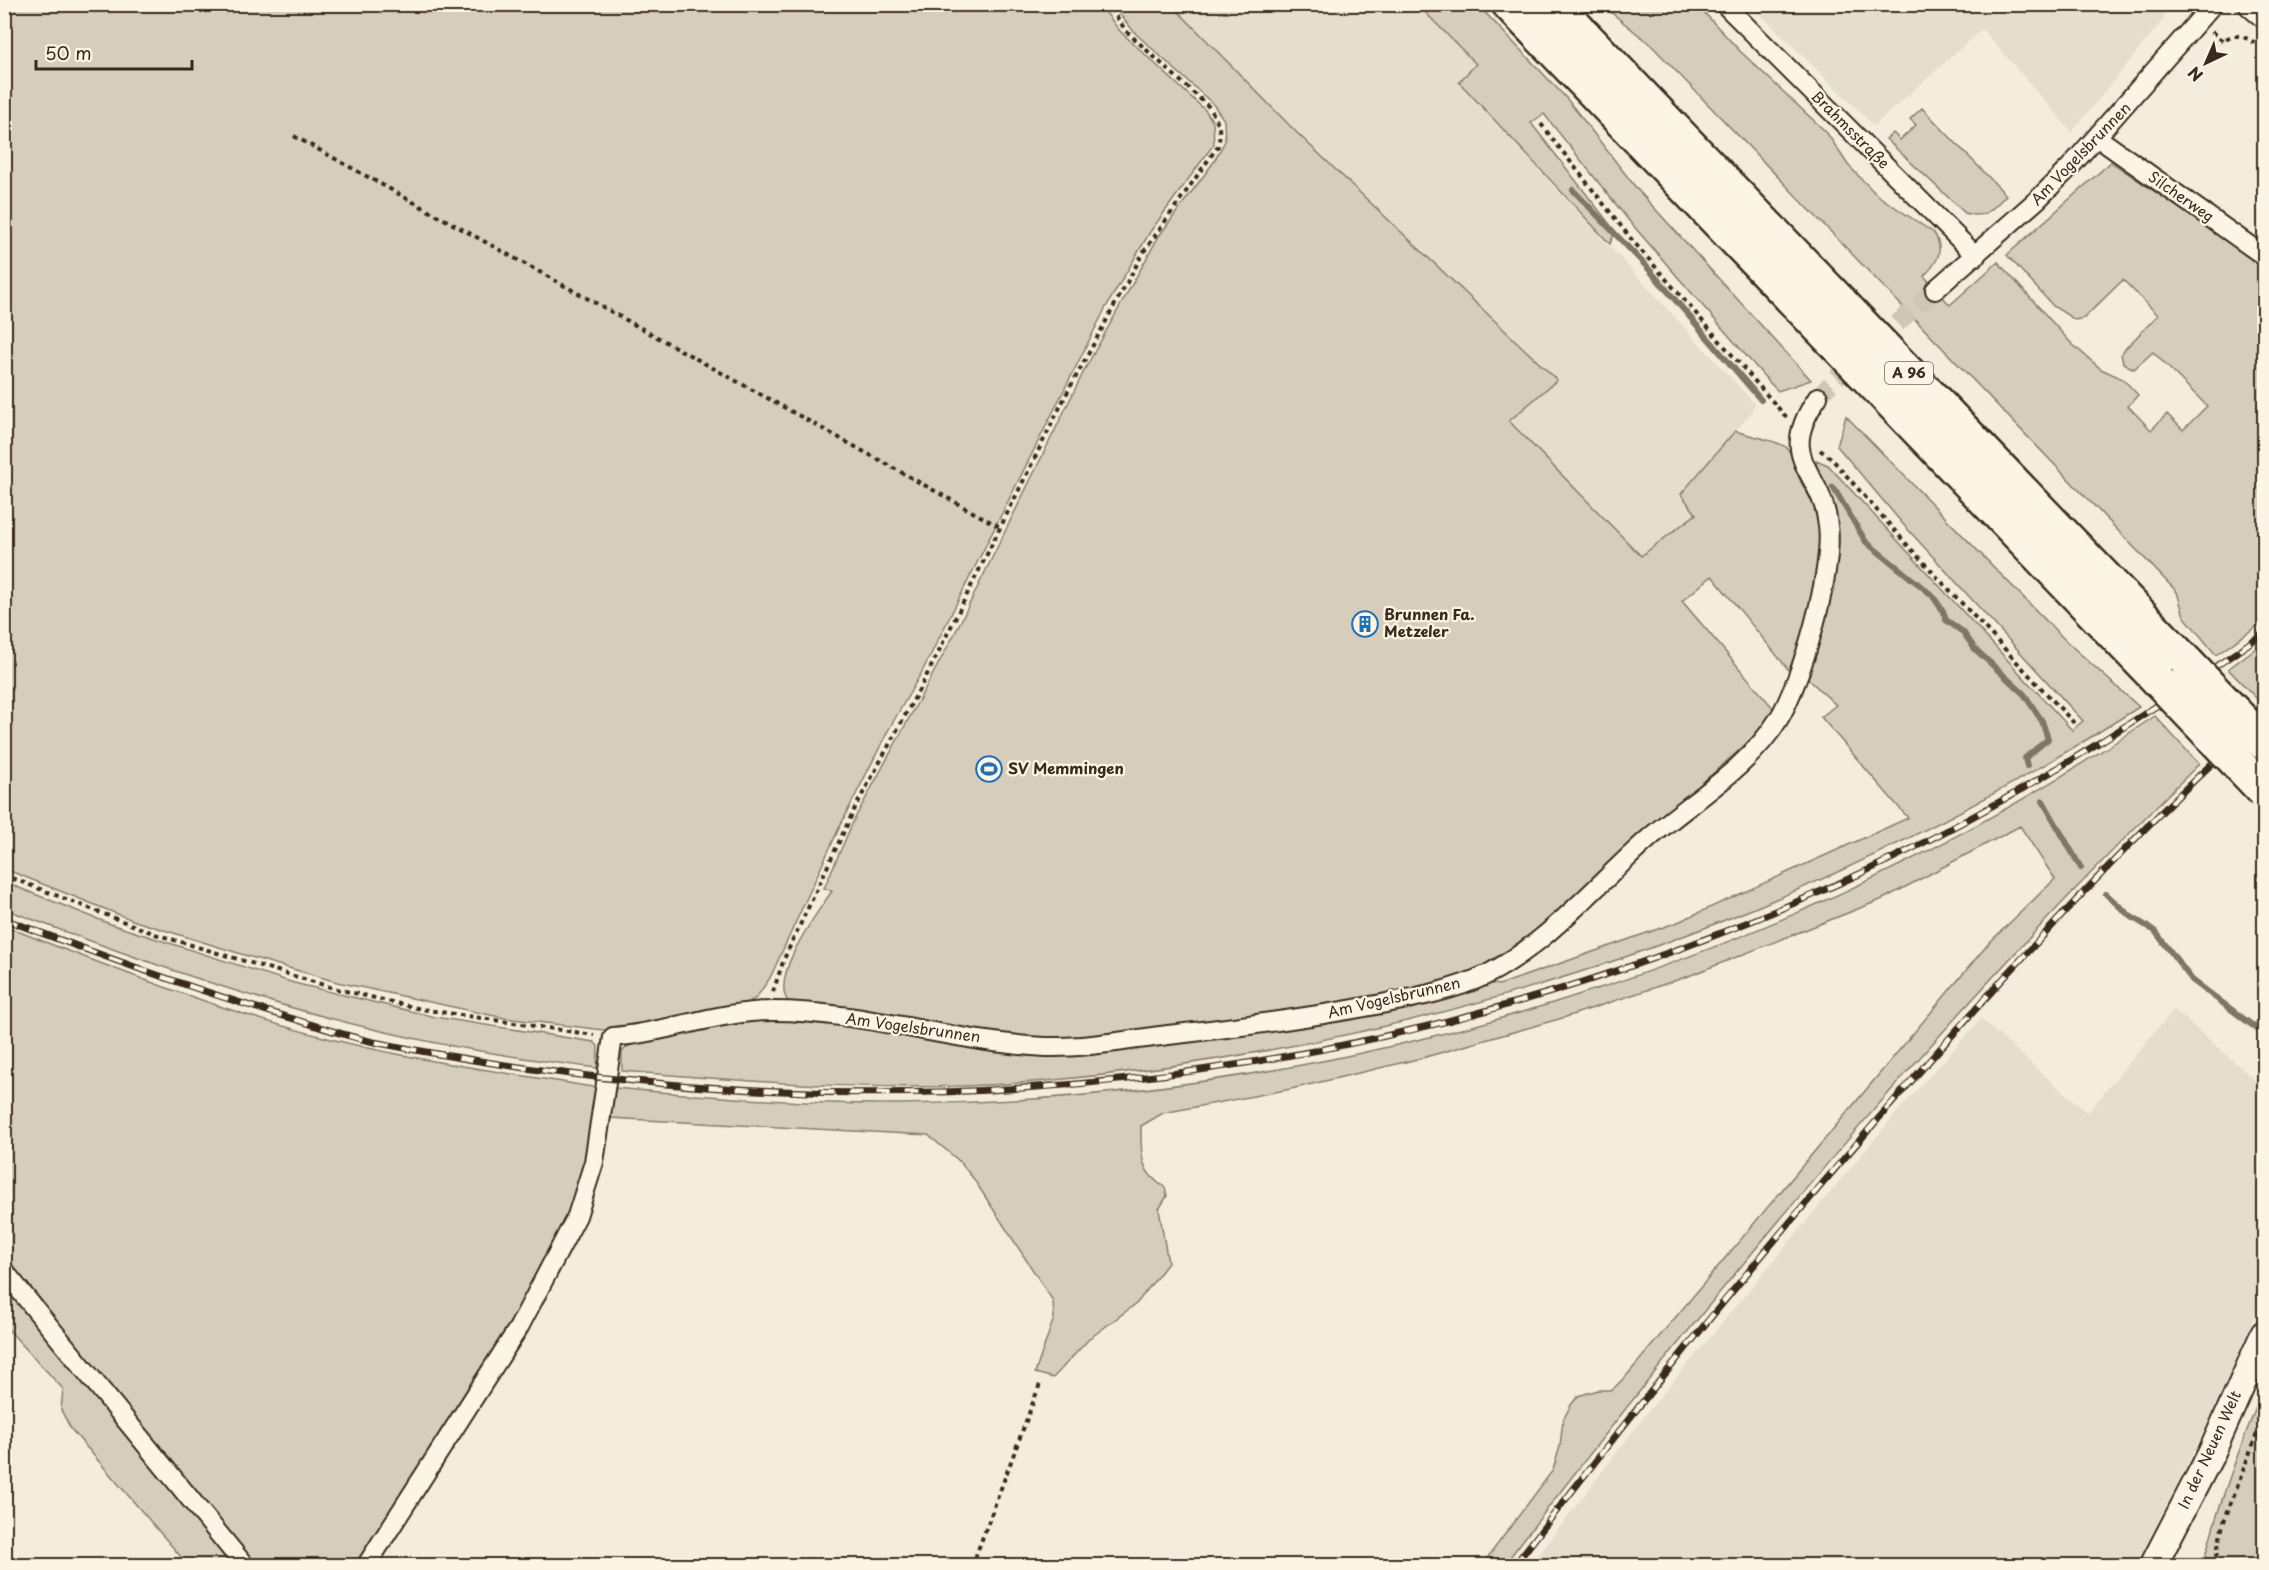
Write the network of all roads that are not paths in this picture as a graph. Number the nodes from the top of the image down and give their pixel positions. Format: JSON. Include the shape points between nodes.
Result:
{"nodes":[{"id":1,"x":1509,"y":4,"type":"edge"},
{"id":2,"x":1554,"y":4,"type":"edge"},
{"id":3,"x":1724,"y":4,"type":"edge"},
{"id":4,"x":2213,"y":4,"type":"edge"},
{"id":5,"x":2252,"y":4,"type":"edge"},
{"id":6,"x":2265,"y":14,"type":"edge"},
{"id":7,"x":2098,"y":138,"type":"junction"},
{"id":8,"x":1976,"y":256,"type":"junction"},
{"id":9,"x":2265,"y":256,"type":"edge"},
{"id":10,"x":1935,"y":290,"type":"tunnel mouth"},
{"id":11,"x":1818,"y":397,"type":"tunnel mouth"},
{"id":12,"x":2265,"y":743,"type":"edge"},
{"id":13,"x":2265,"y":791,"type":"edge"},
{"id":14,"x":4,"y":1272,"type":"edge"},
{"id":15,"x":2265,"y":1334,"type":"edge"},
{"id":16,"x":245,"y":1566,"type":"edge"},
{"id":17,"x":366,"y":1566,"type":"edge"},
{"id":18,"x":2153,"y":1566,"type":"edge"}],
"edges":[{"from":1,"to":13,"type":"highway","number":"A 96","bridge":true},
{"from":2,"to":12,"type":"highway","number":"A 96","bridge":true},
{"from":3,"to":8,"type":"street","name":"Brahmsstraße"},
{"from":4,"to":7,"type":"street","name":"Am Vogelsbrunnen"},
{"from":5,"to":6,"type":"street"},
{"from":7,"to":8,"type":"street","name":"Am Vogelsbrunnen"},
{"from":7,"to":9,"type":"street","name":"Silcherweg"},
{"from":8,"to":10,"type":"street","name":"Am Vogelsbrunnen"},
{"from":11,"to":17,"type":"street","name":"Am Vogelsbrunnen","via":[[1803,423],[1799,446],[1801,460],[1826,514],[1827,555],[1809,643],[1790,697],[1776,723],[1731,771],[1670,820],[1551,928],[1487,974],[1438,991],[1340,1012],[1070,1046],[1033,1046],[819,1014],[771,1011],[613,1036],[594,1162],[578,1216],[514,1335]]},
{"from":14,"to":16,"type":"street"},
{"from":15,"to":18,"type":"street","name":"In der Neuen Welt","via":[[2211,1454]]}]}
